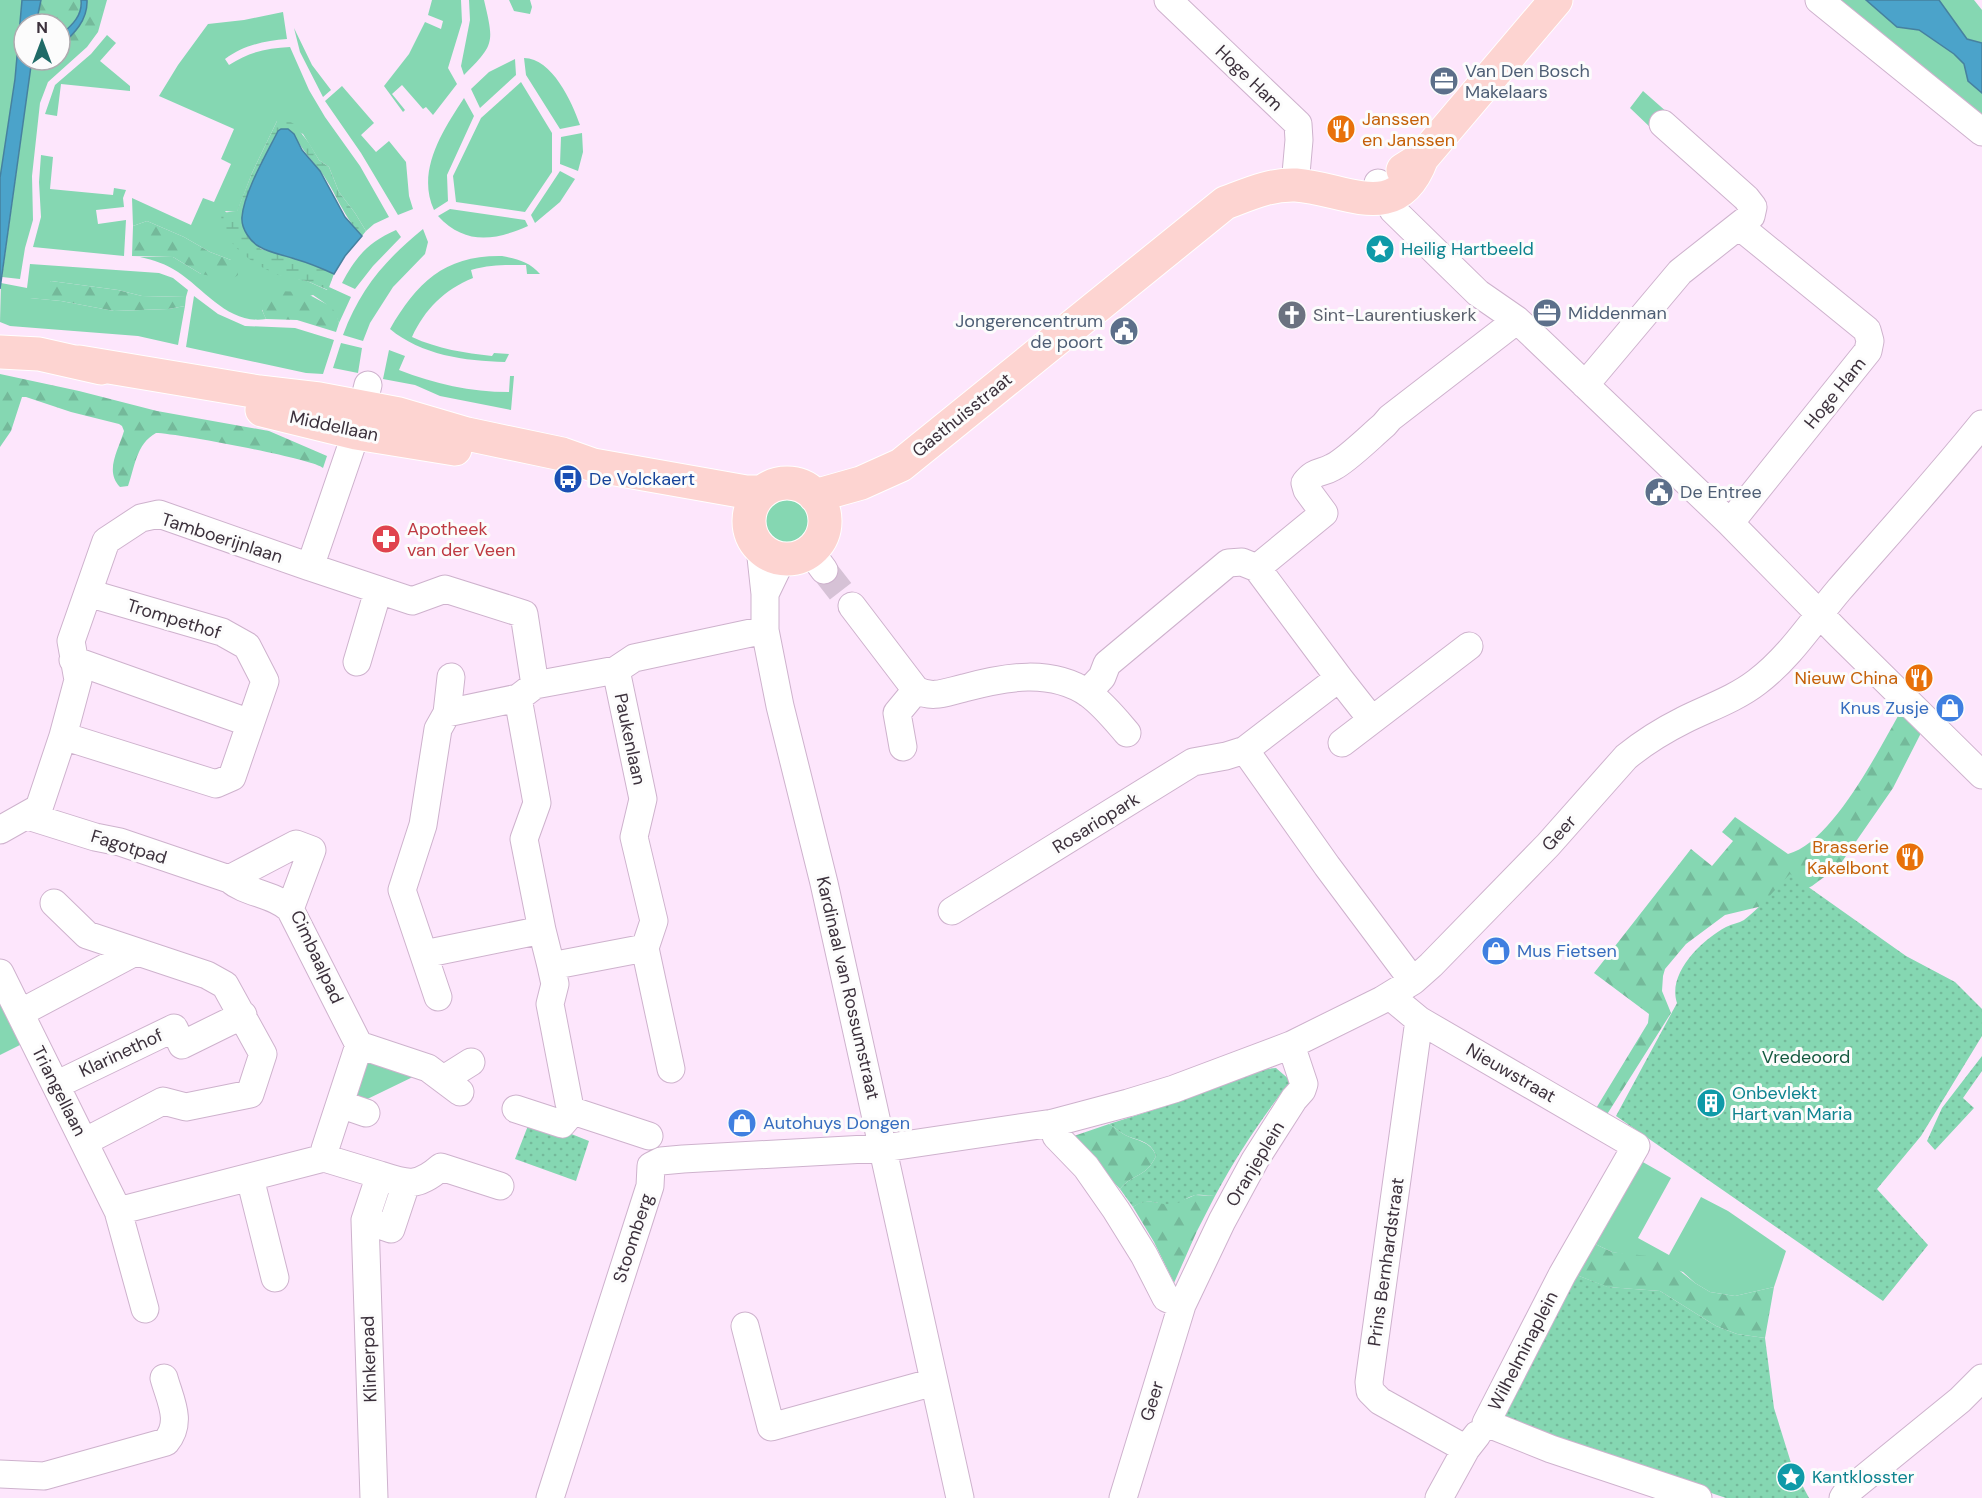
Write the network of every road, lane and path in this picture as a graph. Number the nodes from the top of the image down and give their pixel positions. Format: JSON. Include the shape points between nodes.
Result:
{"nodes":[{"id":1,"x":1168,"y":0,"type":"edge"},
{"id":2,"x":1556,"y":0,"type":"edge"},
{"id":3,"x":1819,"y":0,"type":"edge"},
{"id":4,"x":1663,"y":124,"type":"dead end"},
{"id":5,"x":1982,"y":132,"type":"edge"},
{"id":6,"x":1296,"y":177,"type":"junction"},
{"id":7,"x":1382,"y":191,"type":"junction"},
{"id":8,"x":1739,"y":226,"type":"junction"},
{"id":9,"x":1516,"y":320,"type":"junction"},
{"id":10,"x":0,"y":352,"type":"edge"},
{"id":11,"x":1586,"y":386,"type":"junction"},
{"id":12,"x":362,"y":408,"type":"junction"},
{"id":13,"x":1982,"y":424,"type":"edge"},
{"id":14,"x":755,"y":504,"type":"junction"},
{"id":15,"x":820,"y":507,"type":"junction"},
{"id":16,"x":1730,"y":523,"type":"junction"},
{"id":17,"x":795,"y":557,"type":"junction"},
{"id":18,"x":310,"y":567,"type":"junction"},
{"id":19,"x":1257,"y":568,"type":"junction"},
{"id":20,"x":378,"y":591,"type":"junction"},
{"id":21,"x":88,"y":593,"type":"junction"},
{"id":22,"x":852,"y":606,"type":"tunnel mouth"},
{"id":23,"x":1820,"y":614,"type":"junction"},
{"id":24,"x":765,"y":630,"type":"junction"},
{"id":25,"x":1469,"y":646,"type":"dead end"},
{"id":26,"x":73,"y":660,"type":"junction"},
{"id":27,"x":357,"y":662,"type":"dead end"},
{"id":28,"x":616,"y":670,"type":"junction"},
{"id":29,"x":451,"y":677,"type":"dead end"},
{"id":30,"x":1339,"y":678,"type":"junction"},
{"id":31,"x":916,"y":690,"type":"junction"},
{"id":32,"x":526,"y":691,"type":"junction"},
{"id":33,"x":1087,"y":693,"type":"junction"},
{"id":34,"x":447,"y":713,"type":"junction"},
{"id":35,"x":1372,"y":720,"type":"junction"},
{"id":36,"x":250,"y":723,"type":"junction"},
{"id":37,"x":1127,"y":733,"type":"dead end"},
{"id":38,"x":63,"y":735,"type":"junction"},
{"id":39,"x":1342,"y":743,"type":"dead end"},
{"id":40,"x":903,"y":747,"type":"dead end"},
{"id":41,"x":1245,"y":750,"type":"junction"},
{"id":42,"x":1982,"y":775,"type":"edge"},
{"id":43,"x":28,"y":816,"type":"junction"},
{"id":44,"x":0,"y":830,"type":"edge"},
{"id":45,"x":229,"y":879,"type":"junction"},
{"id":46,"x":54,"y":903,"type":"dead end"},
{"id":47,"x":290,"y":909,"type":"junction"},
{"id":48,"x":952,"y":911,"type":"dead end"},
{"id":49,"x":542,"y":930,"type":"junction"},
{"id":50,"x":645,"y":948,"type":"junction"},
{"id":51,"x":135,"y":952,"type":"junction"},
{"id":52,"x":424,"y":954,"type":"junction"},
{"id":53,"x":551,"y":966,"type":"junction"},
{"id":54,"x":0,"y":973,"type":"edge"},
{"id":55,"x":1413,"y":981,"type":"junction"},
{"id":56,"x":1390,"y":996,"type":"junction"},
{"id":57,"x":438,"y":997,"type":"dead end"},
{"id":58,"x":20,"y":1013,"type":"junction"},
{"id":59,"x":243,"y":1015,"type":"junction"},
{"id":60,"x":1419,"y":1020,"type":"junction"},
{"id":61,"x":359,"y":1045,"type":"junction"},
{"id":62,"x":1291,"y":1045,"type":"junction"},
{"id":63,"x":471,"y":1062,"type":"dead end"},
{"id":64,"x":670,"y":1069,"type":"dead end"},
{"id":65,"x":56,"y":1085,"type":"junction"},
{"id":66,"x":339,"y":1104,"type":"junction"},
{"id":67,"x":516,"y":1109,"type":"dead end"},
{"id":68,"x":366,"y":1113,"type":"dead end"},
{"id":69,"x":566,"y":1114,"type":"junction"},
{"id":70,"x":1053,"y":1123,"type":"junction"},
{"id":71,"x":649,"y":1136,"type":"dead end"},
{"id":72,"x":84,"y":1142,"type":"junction"},
{"id":73,"x":1636,"y":1146,"type":"joint"},
{"id":74,"x":884,"y":1148,"type":"junction"},
{"id":75,"x":324,"y":1158,"type":"junction"},
{"id":76,"x":380,"y":1175,"type":"junction"},
{"id":77,"x":250,"y":1178,"type":"junction"},
{"id":78,"x":406,"y":1184,"type":"junction"},
{"id":79,"x":500,"y":1186,"type":"dead end"},
{"id":80,"x":118,"y":1211,"type":"junction"},
{"id":81,"x":365,"y":1220,"type":"junction"},
{"id":82,"x":275,"y":1278,"type":"dead end"},
{"id":83,"x":1182,"y":1305,"type":"junction"},
{"id":84,"x":145,"y":1309,"type":"dead end"},
{"id":85,"x":745,"y":1326,"type":"dead end"},
{"id":86,"x":164,"y":1378,"type":"dead end"},
{"id":87,"x":934,"y":1382,"type":"junction"},
{"id":88,"x":1979,"y":1388,"type":"edge"},
{"id":89,"x":1486,"y":1423,"type":"junction"},
{"id":90,"x":1466,"y":1449,"type":"junction"},
{"id":91,"x":0,"y":1474,"type":"edge"},
{"id":92,"x":374,"y":1498,"type":"edge"},
{"id":93,"x":550,"y":1498,"type":"edge"},
{"id":94,"x":960,"y":1498,"type":"edge"},
{"id":95,"x":1123,"y":1498,"type":"edge"},
{"id":96,"x":1439,"y":1498,"type":"edge"},
{"id":97,"x":1698,"y":1498,"type":"edge"},
{"id":98,"x":1843,"y":1498,"type":"edge"}],
"edges":[{"from":1,"to":6,"type":"street","name":"Hoge Ham","via":[[1298,124]]},
{"from":2,"to":7,"type":"main road","via":[[1422,158]]},
{"from":3,"to":5,"type":"street"},
{"from":4,"to":8,"type":"street","via":[[1753,207],[1751,216]]},
{"from":6,"to":7,"type":"main road","via":[[1344,181]]},
{"from":6,"to":15,"type":"main road","name":"Gasthuisstraat","via":[[1270,168],[1255,172],[1225,203],[901,465]]},
{"from":7,"to":9,"type":"street","via":[[1393,210],[1478,293]]},
{"from":8,"to":11,"type":"street","via":[[1680,272]]},
{"from":8,"to":16,"type":"street","name":"Hoge Ham","via":[[1867,330],[1870,341],[1868,351]]},
{"from":9,"to":11,"type":"street"},
{"from":9,"to":19,"type":"street","via":[[1333,467],[1309,477],[1305,483],[1307,490],[1324,513]]},
{"from":10,"to":12,"type":"main road","name":"Middellaan","via":[[39,354]]},
{"from":11,"to":16,"type":"street"},
{"from":12,"to":14,"type":"main road","name":"Middellaan","via":[[546,464],[593,465],[746,492]]},
{"from":12,"to":18,"type":"street"},
{"from":13,"to":23,"type":"street","name":"Geer"},
{"from":14,"to":15,"type":"main road","via":[[775,485],[789,483],[804,487]]},
{"from":14,"to":17,"type":"main road","via":[[751,534]]},
{"from":15,"to":17,"type":"main road","via":[[824,531],[818,542]]},
{"from":16,"to":23,"type":"street"},
{"from":17,"to":24,"type":"street","name":"Kardinaal van Rossumstraat","via":[[765,594]]},
{"from":18,"to":20,"type":"street"},
{"from":18,"to":21,"type":"street","name":"Tamboerijnlaan","via":[[159,514],[141,518],[106,541]]},
{"from":19,"to":30,"type":"street"},
{"from":19,"to":33,"type":"street","via":[[1242,562],[1228,564],[1107,664]]},
{"from":20,"to":27,"type":"street"},
{"from":20,"to":32,"type":"street","via":[[412,602],[445,589],[524,614]]},
{"from":21,"to":26,"type":"street","name":"Tamboerijnlaan","via":[[71,641]]},
{"from":21,"to":36,"type":"street","name":"Trompethof","via":[[222,632],[247,646],[265,681]]},
{"from":22,"to":31,"type":"street"},
{"from":23,"to":42,"type":"street"},
{"from":23,"to":55,"type":"street","name":"Geer","via":[[1776,667],[1755,684],[1683,720],[1626,757],[1491,906]]},
{"from":24,"to":28,"type":"street","name":"Paukenlaan","via":[[634,658]]},
{"from":24,"to":74,"type":"street","name":"Kardinaal van Rossumstraat"},
{"from":25,"to":35,"type":"street"},
{"from":26,"to":36,"type":"street"},
{"from":26,"to":38,"type":"street","name":"Tamboerijnlaan","via":[[78,680]]},
{"from":28,"to":32,"type":"street","name":"Paukenlaan"},
{"from":28,"to":50,"type":"street","name":"Paukenlaan","via":[[643,799],[634,837],[654,921]]},
{"from":29,"to":34,"type":"street"},
{"from":30,"to":35,"type":"street"},
{"from":30,"to":41,"type":"street","name":"Rosariopark"},
{"from":31,"to":33,"type":"street","via":[[927,695],[999,679],[1035,677]]},
{"from":31,"to":40,"type":"street","via":[[897,713]]},
{"from":32,"to":34,"type":"street","name":"Paukenlaan"},
{"from":32,"to":49,"type":"street","via":[[537,803],[524,839]]},
{"from":33,"to":37,"type":"street"},
{"from":34,"to":52,"type":"street","via":[[438,729],[423,825],[402,890]]},
{"from":35,"to":39,"type":"street"},
{"from":36,"to":38,"type":"street","name":"Trompethof","via":[[232,777],[216,784]]},
{"from":38,"to":43,"type":"street","name":"Tamboerijnlaan","via":[[39,808]]},
{"from":41,"to":48,"type":"street","name":"Rosariopark","via":[[1193,762]]},
{"from":41,"to":55,"type":"street"},
{"from":43,"to":44,"type":"street","name":"Tamboerijnlaan"},
{"from":43,"to":45,"type":"street","name":"Fagotpad"},
{"from":45,"to":47,"type":"street","name":"Fagotpad","via":[[282,901]]},
{"from":45,"to":47,"type":"street","name":"Cimbaalpad","via":[[296,844],[312,850]]},
{"from":46,"to":51,"type":"street","via":[[87,935]]},
{"from":47,"to":61,"type":"street","name":"Cimbaalpad"},
{"from":49,"to":52,"type":"street"},
{"from":49,"to":53,"type":"street"},
{"from":50,"to":53,"type":"street"},
{"from":50,"to":64,"type":"street","name":"Paukenlaan"},
{"from":51,"to":58,"type":"street"},
{"from":51,"to":59,"type":"street","via":[[207,975],[225,985]]},
{"from":52,"to":57,"type":"street"},
{"from":53,"to":69,"type":"street","via":[[555,984],[550,1004]]},
{"from":54,"to":58,"type":"street","name":"Triangellaan"},
{"from":55,"to":56,"type":"street","name":"Geer"},
{"from":56,"to":60,"type":"street","name":"Nieuwstraat"},
{"from":56,"to":62,"type":"street","name":"Geer"},
{"from":58,"to":65,"type":"street","name":"Triangellaan"},
{"from":59,"to":65,"type":"street","name":"Klarinethof","via":[[183,1045],[174,1028]]},
{"from":59,"to":72,"type":"street","via":[[263,1054],[250,1094],[186,1107],[163,1101]]},
{"from":60,"to":73,"type":"street","name":"Nieuwstraat"},
{"from":60,"to":90,"type":"street","name":"Prins Bernhardstraat","via":[[1369,1382],[1370,1391],[1380,1401]]},
{"from":61,"to":63,"type":"street","via":[[428,1068],[452,1085]]},
{"from":61,"to":66,"type":"street"},
{"from":62,"to":70,"type":"street","via":[[1174,1089]]},
{"from":62,"to":83,"type":"street","name":"Oranjeplein","via":[[1304,1084],[1302,1090],[1255,1160]]},
{"from":65,"to":72,"type":"street","name":"Triangellaan"},
{"from":66,"to":68,"type":"street"},
{"from":66,"to":75,"type":"street"},
{"from":67,"to":69,"type":"street"},
{"from":69,"to":71,"type":"street","via":[[573,1112]]},
{"from":70,"to":74,"type":"street"},
{"from":70,"to":83,"type":"street","via":[[1056,1136],[1086,1167],[1116,1210],[1166,1298]]},
{"from":72,"to":80,"type":"street","name":"Triangellaan"},
{"from":73,"to":89,"type":"street","name":"Wilhelminaplein","via":[[1562,1275]]},
{"from":74,"to":87,"type":"street","name":"Kardinaal van Rossumstraat"},
{"from":74,"to":93,"type":"street","name":"Stoomberg","via":[[682,1159],[651,1166],[650,1186]]},
{"from":75,"to":76,"type":"street"},
{"from":75,"to":77,"type":"street"},
{"from":76,"to":78,"type":"street"},
{"from":76,"to":81,"type":"street","name":"Klinkerpad"},
{"from":77,"to":80,"type":"street"},
{"from":77,"to":82,"type":"street"},
{"from":78,"to":79,"type":"street","via":[[428,1179],[441,1167]]},
{"from":78,"to":81,"type":"street","via":[[392,1229]]},
{"from":80,"to":84,"type":"street","name":"Triangellaan"},
{"from":81,"to":92,"type":"street","name":"Klinkerpad"},
{"from":83,"to":95,"type":"street","name":"Geer"},
{"from":85,"to":87,"type":"street","via":[[771,1427]]},
{"from":86,"to":91,"type":"street","via":[[176,1421],[174,1433],[166,1442],[44,1476]]},
{"from":87,"to":94,"type":"street","name":"Kardinaal van Rossumstraat"},
{"from":88,"to":98,"type":"street"},
{"from":89,"to":90,"type":"street"},
{"from":89,"to":97,"type":"street","name":"Wilhelminaplein"},
{"from":90,"to":96,"type":"street"}]}
